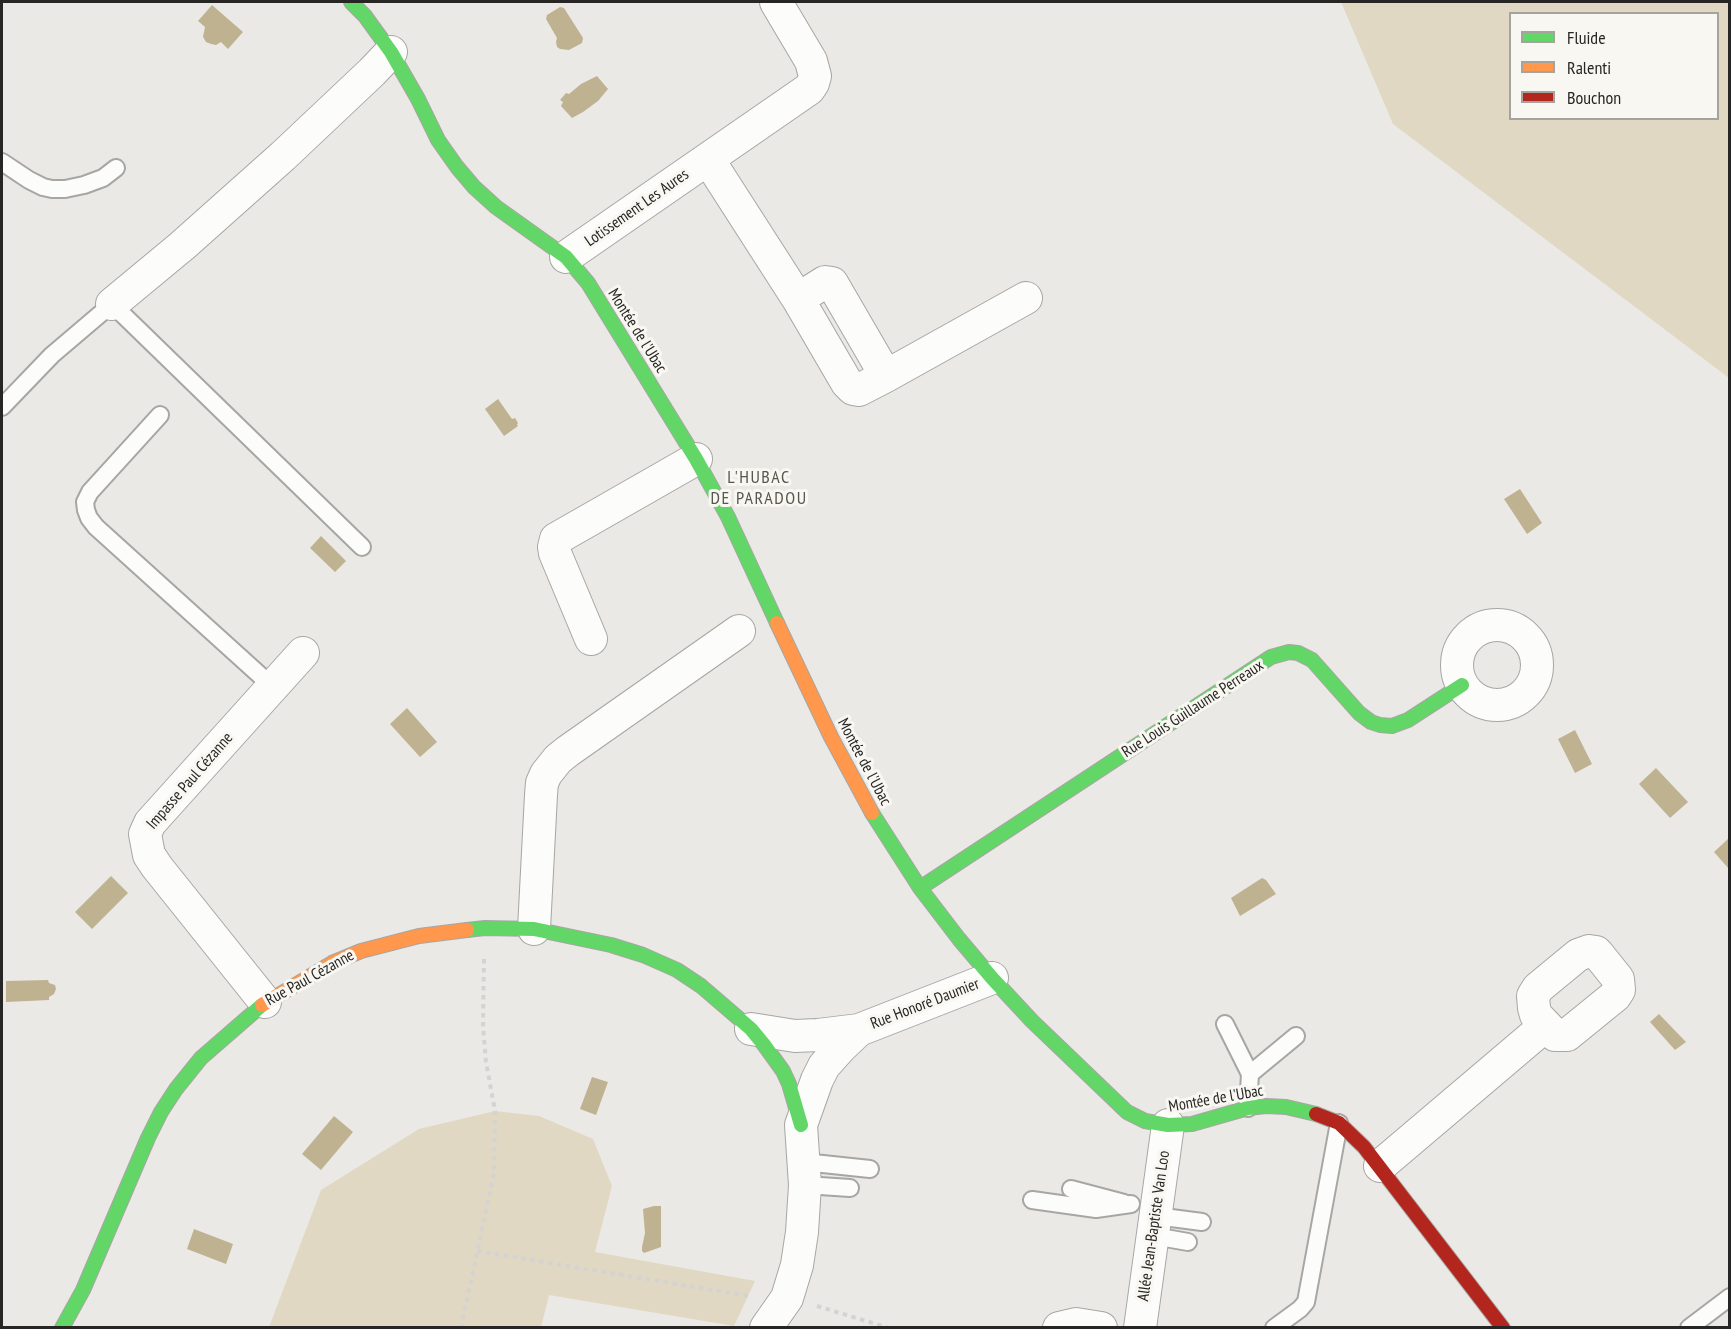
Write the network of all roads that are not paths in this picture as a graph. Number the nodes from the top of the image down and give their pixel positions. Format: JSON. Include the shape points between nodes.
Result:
{"nodes":[{"id":1,"x":351,"y":2,"type":"edge"},
{"id":2,"x":776,"y":2,"type":"edge"},
{"id":3,"x":391,"y":52,"type":"junction"},
{"id":4,"x":708,"y":159,"type":"junction"},
{"id":5,"x":2,"y":162,"type":"edge"},
{"id":6,"x":116,"y":168,"type":"dead end"},
{"id":7,"x":566,"y":257,"type":"junction"},
{"id":8,"x":1026,"y":298,"type":"dead end"},
{"id":9,"x":112,"y":304,"type":"junction"},
{"id":10,"x":2,"y":407,"type":"edge"},
{"id":11,"x":160,"y":415,"type":"dead end"},
{"id":12,"x":696,"y":459,"type":"junction"},
{"id":13,"x":362,"y":547,"type":"dead end"},
{"id":14,"x":739,"y":631,"type":"dead end"},
{"id":15,"x":591,"y":639,"type":"dead end"},
{"id":16,"x":303,"y":653,"type":"dead end"},
{"id":17,"x":1462,"y":685,"type":"dead end"},
{"id":18,"x":273,"y":687,"type":"junction"},
{"id":19,"x":920,"y":888,"type":"junction"},
{"id":20,"x":534,"y":929,"type":"junction"},
{"id":21,"x":992,"y":978,"type":"junction"},
{"id":22,"x":265,"y":1002,"type":"junction"},
{"id":23,"x":1225,"y":1024,"type":"dead end"},
{"id":24,"x":1545,"y":1026,"type":"dead end"},
{"id":25,"x":751,"y":1029,"type":"junction"},
{"id":26,"x":859,"y":1030,"type":"junction"},
{"id":27,"x":1296,"y":1036,"type":"dead end"},
{"id":28,"x":1250,"y":1074,"type":"junction"},
{"id":29,"x":1248,"y":1108,"type":"junction"},
{"id":30,"x":1339,"y":1123,"type":"junction"},
{"id":31,"x":801,"y":1125,"type":"junction"},
{"id":32,"x":1168,"y":1125,"type":"junction"},
{"id":33,"x":1380,"y":1166,"type":"junction"},
{"id":34,"x":870,"y":1169,"type":"dead end"},
{"id":35,"x":804,"y":1174,"type":"junction"},
{"id":36,"x":850,"y":1188,"type":"dead end"},
{"id":37,"x":1071,"y":1189,"type":"dead end"},
{"id":38,"x":1032,"y":1200,"type":"dead end"},
{"id":39,"x":1150,"y":1216,"type":"junction"},
{"id":40,"x":1202,"y":1222,"type":"dead end"},
{"id":41,"x":1188,"y":1242,"type":"dead end"},
{"id":42,"x":1730,"y":1297,"type":"edge"},
{"id":43,"x":62,"y":1328,"type":"edge"},
{"id":44,"x":766,"y":1328,"type":"edge"},
{"id":45,"x":1059,"y":1328,"type":"edge"},
{"id":46,"x":1101,"y":1328,"type":"edge"},
{"id":47,"x":1140,"y":1328,"type":"edge"},
{"id":48,"x":1274,"y":1328,"type":"edge"},
{"id":49,"x":1503,"y":1328,"type":"edge"},
{"id":50,"x":1689,"y":1328,"type":"edge"}],
"edges":[{"from":1,"to":3,"type":"street","name":"Montée de l'Ubac"},
{"from":2,"to":4,"type":"street","name":"Lotissement Les Aures","via":[[811,61],[813,83]]},
{"from":3,"to":7,"type":"street","name":"Montée de l'Ubac","via":[[438,140],[474,187]]},
{"from":3,"to":9,"type":"street","via":[[283,156]]},
{"from":4,"to":7,"type":"street","name":"Lotissement Les Aures"},
{"from":4,"to":8,"type":"street","via":[[798,299],[825,282],[832,283],[886,376]]},
{"from":5,"to":6,"type":"lane","via":[[29,180],[52,189],[84,186]]},
{"from":7,"to":12,"type":"street","name":"Montée de l'Ubac","via":[[609,315]]},
{"from":9,"to":10,"type":"lane","via":[[52,355]]},
{"from":9,"to":13,"type":"lane"},
{"from":11,"to":18,"type":"lane","via":[[90,492],[85,502],[89,518]]},
{"from":12,"to":15,"type":"street","via":[[556,539],[555,553]]},
{"from":12,"to":19,"type":"street","name":"Montée de l'Ubac","via":[[728,517],[831,737],[869,809]]},
{"from":14,"to":20,"type":"street","via":[[568,751],[546,774],[541,795]]},
{"from":16,"to":18,"type":"street","name":"Impasse Paul Cézanne"},
{"from":17,"to":19,"type":"street","name":"Rue Louis Guillaume Perreaux","via":[[1408,720],[1392,726],[1380,725],[1359,713],[1312,660],[1289,652],[1271,657]]},
{"from":18,"to":22,"type":"street","name":"Impasse Paul Cézanne","via":[[150,822],[145,834],[149,855],[157,867]]},
{"from":19,"to":21,"type":"street","name":"Montée de l'Ubac"},
{"from":20,"to":22,"type":"street","name":"Rue Paul Cézanne","via":[[485,928],[419,936],[361,951],[332,963]]},
{"from":20,"to":25,"type":"street","name":"Rue Paul Cézanne","via":[[611,945],[660,962],[701,986]]},
{"from":21,"to":26,"type":"street","name":"Rue Honoré Daumier"},
{"from":21,"to":32,"type":"street","name":"Montée de l'Ubac","via":[[1118,1105],[1145,1121]]},
{"from":22,"to":43,"type":"street","name":"Rue Paul Cézanne","via":[[201,1058],[161,1112],[83,1290]]},
{"from":23,"to":28,"type":"lane"},
{"from":24,"to":33,"type":"street"},
{"from":25,"to":26,"type":"street","via":[[795,1036]]},
{"from":25,"to":31,"type":"street","name":"Rue Paul Cézanne","via":[[783,1071]]},
{"from":26,"to":31,"type":"street","name":"Rue Honoré Daumier","via":[[824,1066]]},
{"from":27,"to":28,"type":"lane"},
{"from":28,"to":29,"type":"lane"},
{"from":29,"to":30,"type":"street","name":"Montée de l'Ubac","via":[[1286,1107]]},
{"from":29,"to":32,"type":"street","name":"Montée de l'Ubac","via":[[1192,1124]]},
{"from":30,"to":33,"type":"street","name":"Montée de l'Ubac"},
{"from":30,"to":48,"type":"lane","via":[[1306,1302]]},
{"from":31,"to":35,"type":"street","name":"Rue Honoré Daumier"},
{"from":32,"to":39,"type":"street","name":"Allée Jean-Baptiste Van Loo"},
{"from":33,"to":49,"type":"street","name":"Montée de l'Ubac"},
{"from":34,"to":35,"type":"lane"},
{"from":35,"to":36,"type":"lane"},
{"from":35,"to":44,"type":"street","name":"Rue Honoré Daumier","via":[[800,1248],[786,1300]]},
{"from":37,"to":39,"type":"lane"},
{"from":38,"to":39,"type":"lane"},
{"from":39,"to":40,"type":"lane"},
{"from":39,"to":41,"type":"lane"},
{"from":39,"to":47,"type":"street","name":"Allée Jean-Baptiste Van Loo"},
{"from":42,"to":50,"type":"lane"},
{"from":45,"to":46,"type":"street","via":[[1076,1324]]}]}
